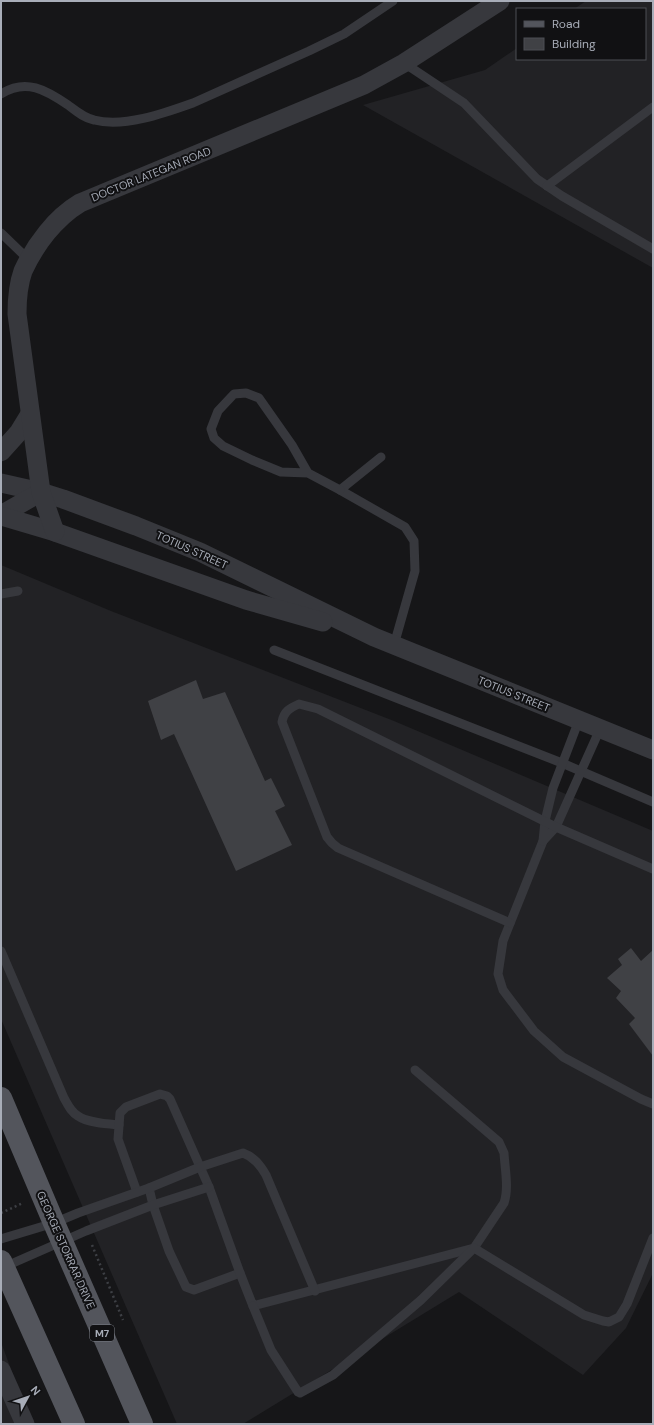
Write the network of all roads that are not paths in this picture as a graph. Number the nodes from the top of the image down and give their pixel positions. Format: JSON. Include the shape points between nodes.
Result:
{"nodes":[{"id":1,"x":393,"y":1,"type":"edge"},
{"id":2,"x":500,"y":1,"type":"edge"},
{"id":3,"x":404,"y":63,"type":"junction"},
{"id":4,"x":1,"y":94,"type":"edge"},
{"id":5,"x":653,"y":107,"type":"edge"},
{"id":6,"x":547,"y":186,"type":"junction"},
{"id":7,"x":1,"y":233,"type":"edge"},
{"id":8,"x":653,"y":249,"type":"edge"},
{"id":9,"x":29,"y":260,"type":"junction"},
{"id":10,"x":30,"y":414,"type":"junction"},
{"id":11,"x":1,"y":452,"type":"edge"},
{"id":12,"x":382,"y":457,"type":"dead end"},
{"id":13,"x":308,"y":473,"type":"junction"},
{"id":14,"x":1,"y":483,"type":"edge"},
{"id":15,"x":340,"y":490,"type":"junction"},
{"id":16,"x":41,"y":492,"type":"junction"},
{"id":17,"x":1,"y":515,"type":"edge"},
{"id":18,"x":55,"y":532,"type":"junction"},
{"id":19,"x":18,"y":591,"type":"dead end"},
{"id":20,"x":1,"y":594,"type":"edge"},
{"id":21,"x":374,"y":637,"type":"junction"},
{"id":22,"x":394,"y":645,"type":"junction"},
{"id":23,"x":274,"y":650,"type":"dead end"},
{"id":24,"x":579,"y":720,"type":"junction"},
{"id":25,"x":600,"y":729,"type":"junction"},
{"id":26,"x":653,"y":750,"type":"edge"},
{"id":27,"x":562,"y":763,"type":"junction"},
{"id":28,"x":581,"y":772,"type":"junction"},
{"id":29,"x":653,"y":802,"type":"edge"},
{"id":30,"x":545,"y":821,"type":"junction"},
{"id":31,"x":556,"y":826,"type":"junction"},
{"id":32,"x":543,"y":841,"type":"junction"},
{"id":33,"x":653,"y":869,"type":"edge"},
{"id":34,"x":510,"y":923,"type":"junction"},
{"id":35,"x":1,"y":952,"type":"edge"},
{"id":36,"x":415,"y":1070,"type":"dead end"},
{"id":37,"x":1,"y":1098,"type":"edge"},
{"id":38,"x":653,"y":1104,"type":"edge"},
{"id":39,"x":119,"y":1125,"type":"junction"},
{"id":40,"x":200,"y":1167,"type":"junction"},
{"id":41,"x":209,"y":1187,"type":"junction"},
{"id":42,"x":149,"y":1188,"type":"junction"},
{"id":43,"x":137,"y":1192,"type":"junction"},
{"id":44,"x":153,"y":1205,"type":"junction"},
{"id":45,"x":58,"y":1233,"type":"junction"},
{"id":46,"x":653,"y":1238,"type":"edge"},
{"id":47,"x":1,"y":1239,"type":"edge"},
{"id":48,"x":474,"y":1248,"type":"junction"},
{"id":49,"x":2,"y":1264,"type":"edge"},
{"id":50,"x":240,"y":1273,"type":"junction"},
{"id":51,"x":315,"y":1291,"type":"junction"},
{"id":52,"x":253,"y":1306,"type":"junction"},
{"id":53,"x":3,"y":1380,"type":"edge"},
{"id":54,"x":25,"y":1424,"type":"edge"},
{"id":55,"x":74,"y":1424,"type":"edge"},
{"id":56,"x":142,"y":1424,"type":"edge"}],
"edges":[{"from":1,"to":4,"type":"lane","via":[[344,34],[309,51],[193,103],[131,120],[112,123],[94,120],[35,87],[9,89]]},
{"from":2,"to":3,"type":"street","name":"DOCTOR LATEGAN ROAD"},
{"from":3,"to":6,"type":"lane","via":[[464,103],[537,179]]},
{"from":3,"to":9,"type":"street","name":"DOCTOR LATEGAN ROAD","via":[[344,94],[80,203],[55,224]]},
{"from":5,"to":6,"type":"lane"},
{"from":6,"to":8,"type":"lane"},
{"from":7,"to":9,"type":"lane"},
{"from":9,"to":10,"type":"street","name":"DOCTOR LATEGAN ROAD","via":[[23,272],[16,314]]},
{"from":10,"to":11,"type":"street","via":[[12,442]]},
{"from":10,"to":16,"type":"street","name":"DOCTOR LATEGAN ROAD"},
{"from":12,"to":15,"type":"lane"},
{"from":13,"to":13,"type":"lane","via":[[281,472],[223,446],[214,438],[211,429],[218,411],[234,394],[246,393],[259,398]]},
{"from":13,"to":15,"type":"lane"},
{"from":14,"to":16,"type":"street","name":"TOTIUS STREET"},
{"from":15,"to":22,"type":"lane","via":[[405,527],[414,541],[415,571]]},
{"from":16,"to":17,"type":"street"},
{"from":16,"to":18,"type":"street","name":"DOCTOR LATEGAN ROAD"},
{"from":16,"to":21,"type":"street","name":"TOTIUS STREET","via":[[200,552]]},
{"from":17,"to":18,"type":"street","name":"TOTIUS STREET"},
{"from":18,"to":21,"type":"street","name":"TOTIUS STREET","via":[[246,600]]},
{"from":19,"to":20,"type":"lane"},
{"from":21,"to":22,"type":"street","name":"TOTIUS STREET"},
{"from":22,"to":24,"type":"street","name":"TOTIUS STREET"},
{"from":23,"to":27,"type":"lane"},
{"from":24,"to":25,"type":"street","name":"TOTIUS STREET"},
{"from":24,"to":27,"type":"lane"},
{"from":25,"to":26,"type":"street","name":"TOTIUS STREET"},
{"from":25,"to":28,"type":"lane"},
{"from":27,"to":28,"type":"lane"},
{"from":27,"to":30,"type":"lane"},
{"from":28,"to":29,"type":"lane"},
{"from":28,"to":31,"type":"lane"},
{"from":30,"to":31,"type":"lane"},
{"from":30,"to":32,"type":"lane"},
{"from":30,"to":34,"type":"lane","via":[[318,709],[299,704],[286,711],[283,716],[282,722],[327,837],[332,843],[338,848]]},
{"from":31,"to":32,"type":"lane"},
{"from":31,"to":33,"type":"lane"},
{"from":32,"to":34,"type":"lane"},
{"from":34,"to":38,"type":"lane","via":[[503,941],[498,974],[503,990],[534,1031],[563,1057]]},
{"from":35,"to":39,"type":"lane","via":[[70,1109],[82,1118]]},
{"from":36,"to":48,"type":"lane","via":[[503,1148],[506,1198]]},
{"from":37,"to":45,"type":"main road","name":"GEORGE STORRAR DRIVE","number":"M7"},
{"from":39,"to":40,"type":"lane","via":[[120,1113],[126,1107],[160,1094],[167,1096]]},
{"from":39,"to":43,"type":"lane","via":[[118,1139]]},
{"from":40,"to":41,"type":"lane"},
{"from":40,"to":42,"type":"lane"},
{"from":40,"to":51,"type":"lane","via":[[243,1153],[260,1166]]},
{"from":41,"to":44,"type":"lane"},
{"from":41,"to":50,"type":"lane"},
{"from":42,"to":43,"type":"lane"},
{"from":42,"to":44,"type":"lane"},
{"from":43,"to":45,"type":"lane","via":[[78,1213]]},
{"from":44,"to":45,"type":"lane"},
{"from":44,"to":50,"type":"lane","via":[[169,1251],[186,1287],[194,1290]]},
{"from":45,"to":47,"type":"lane"},
{"from":45,"to":49,"type":"lane"},
{"from":45,"to":56,"type":"main road","name":"GEORGE STORRAR DRIVE","number":"M7"},
{"from":46,"to":48,"type":"lane","via":[[627,1304],[619,1317],[609,1322],[584,1315]]},
{"from":48,"to":51,"type":"lane"},
{"from":48,"to":52,"type":"lane","via":[[421,1300],[337,1372],[300,1393],[271,1350]]},
{"from":49,"to":55,"type":"main road"},
{"from":50,"to":52,"type":"lane"},
{"from":51,"to":52,"type":"lane"},
{"from":53,"to":54,"type":"street"}]}
